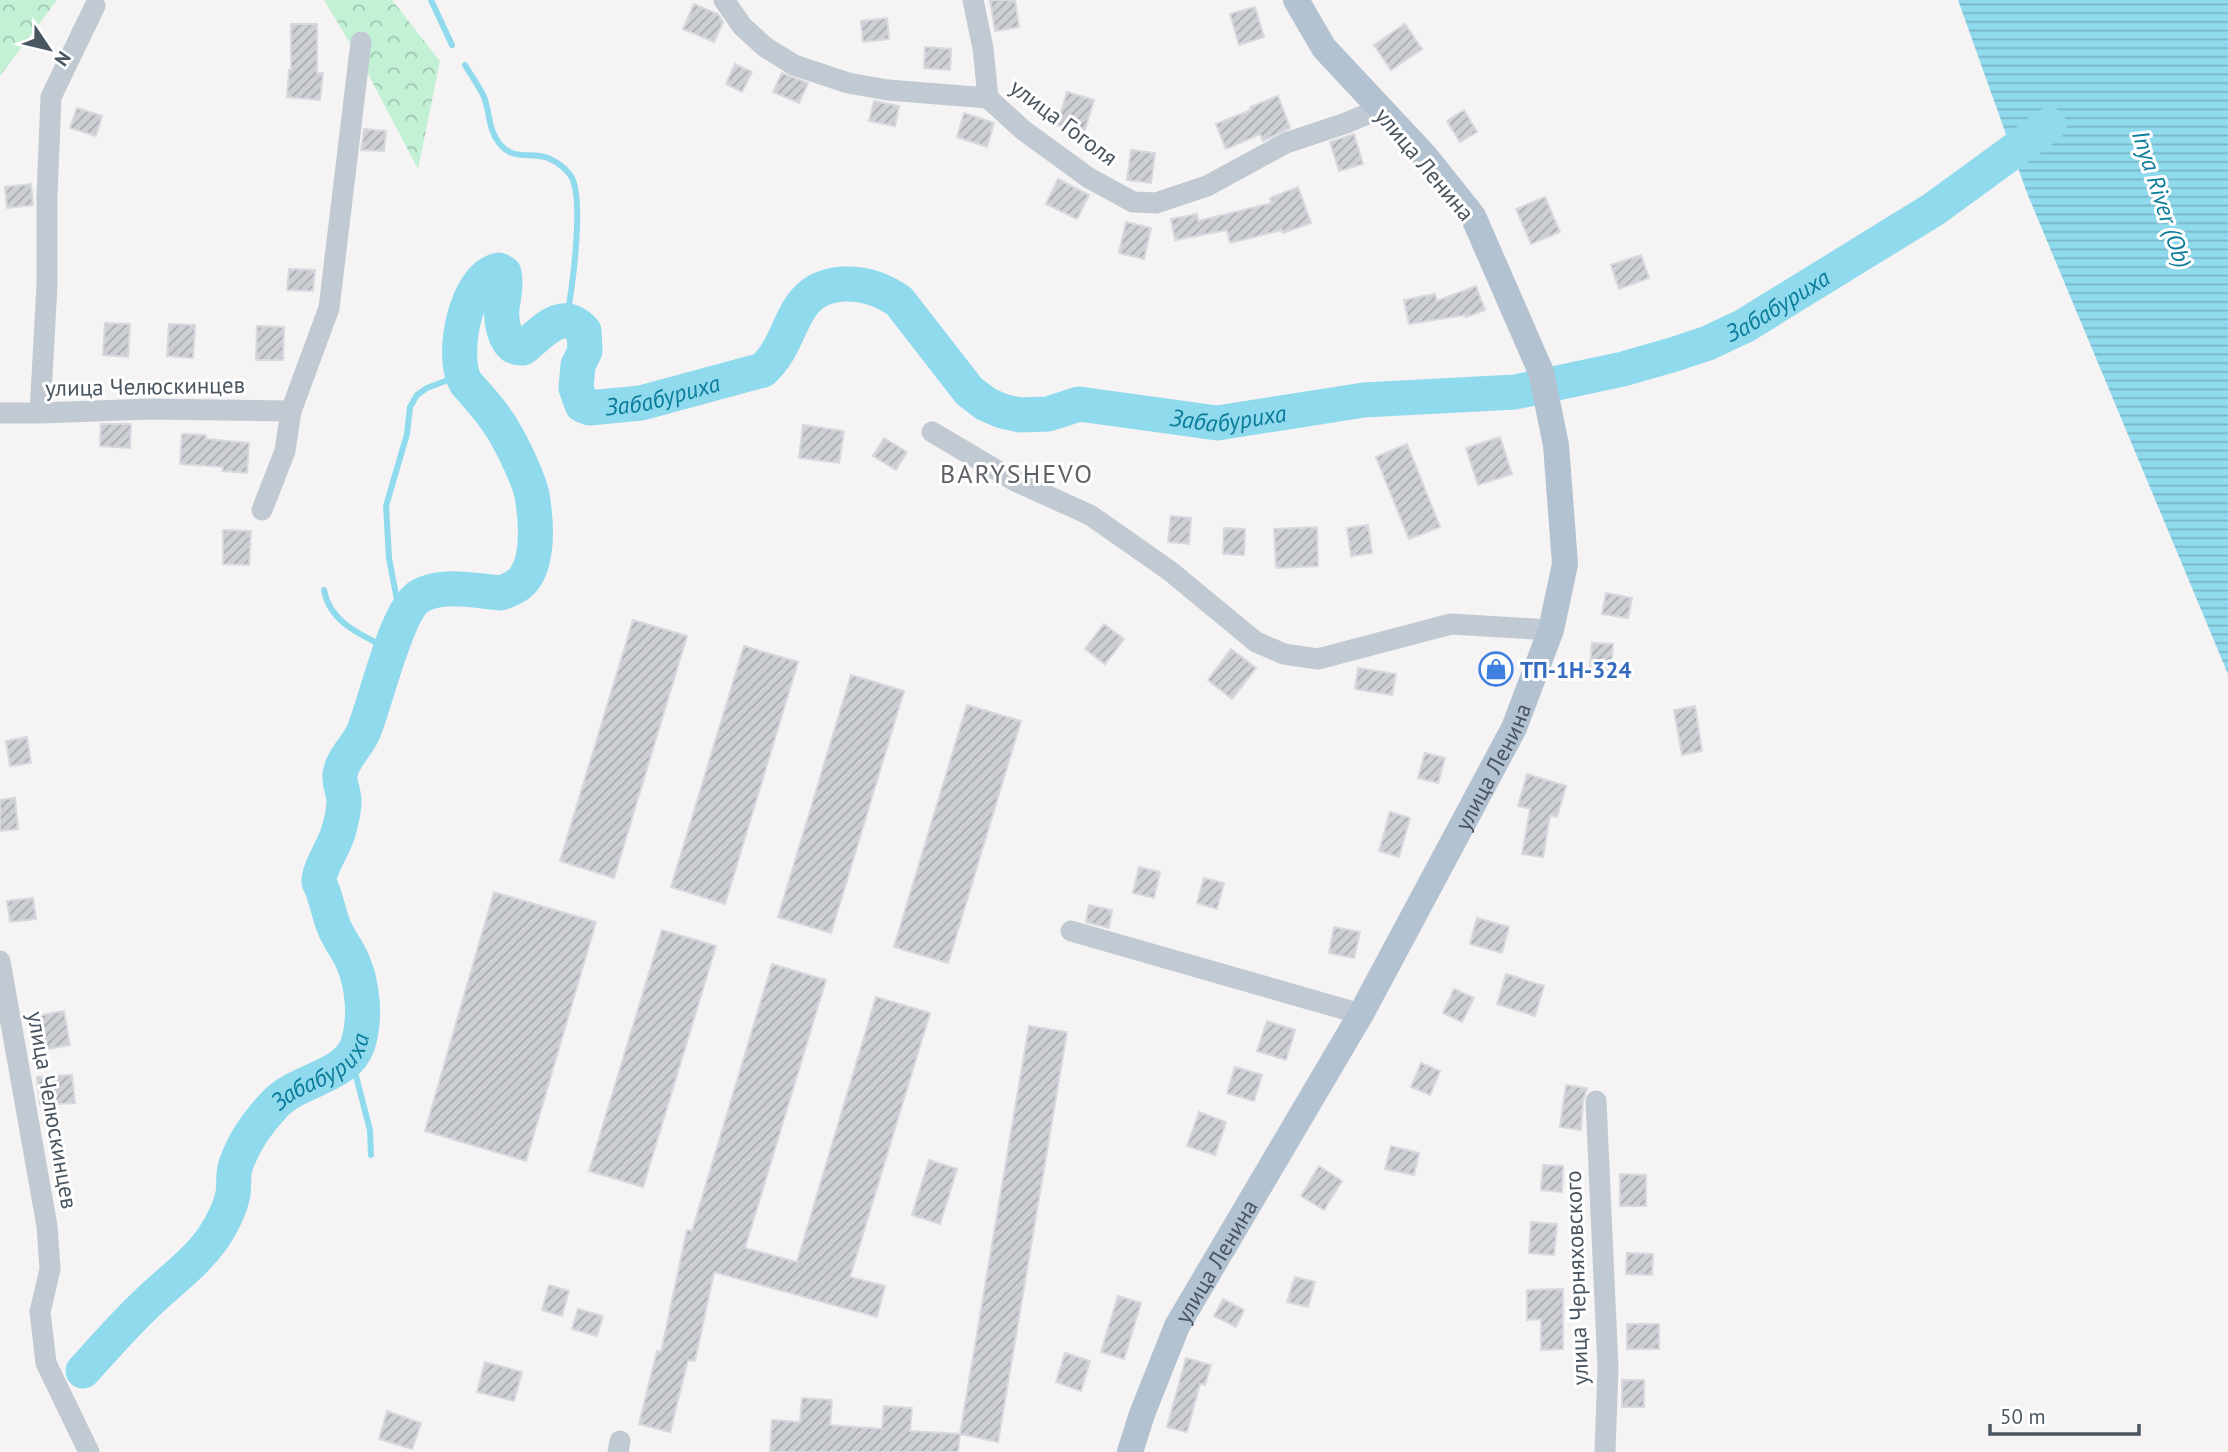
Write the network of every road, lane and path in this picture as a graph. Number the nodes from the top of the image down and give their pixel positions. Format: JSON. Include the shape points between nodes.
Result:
{"nodes":[{"id":1,"x":723,"y":0,"type":"edge"},
{"id":2,"x":973,"y":0,"type":"edge"},
{"id":3,"x":1296,"y":0,"type":"edge"},
{"id":4,"x":95,"y":6,"type":"dead end"},
{"id":5,"x":361,"y":42,"type":"dead end"},
{"id":6,"x":988,"y":99,"type":"junction"},
{"id":7,"x":1379,"y":109,"type":"junction"},
{"id":8,"x":291,"y":411,"type":"junction"},
{"id":9,"x":0,"y":413,"type":"edge"},
{"id":10,"x":40,"y":414,"type":"junction"},
{"id":11,"x":932,"y":432,"type":"dead end"},
{"id":12,"x":262,"y":510,"type":"dead end"},
{"id":13,"x":1551,"y":630,"type":"junction"},
{"id":14,"x":1071,"y":931,"type":"dead end"},
{"id":15,"x":0,"y":961,"type":"edge"},
{"id":16,"x":1361,"y":1014,"type":"junction"},
{"id":17,"x":1596,"y":1101,"type":"dead end"},
{"id":18,"x":89,"y":1452,"type":"edge"},
{"id":19,"x":1130,"y":1452,"type":"edge"},
{"id":20,"x":1605,"y":1452,"type":"edge"}],
"edges":[{"from":1,"to":6,"type":"street","name":"улица Гоголя","via":[[742,26],[794,65],[848,83]]},
{"from":2,"to":6,"type":"street"},
{"from":3,"to":7,"type":"main road","name":"улица Ленина","via":[[1324,48]]},
{"from":4,"to":10,"type":"street","via":[[51,97]]},
{"from":5,"to":8,"type":"street","via":[[329,308]]},
{"from":6,"to":7,"type":"street","name":"улица Гоголя","via":[[1089,178],[1133,202],[1156,203],[1207,186],[1286,143]]},
{"from":7,"to":13,"type":"main road","name":"улица Ленина","via":[[1426,157],[1473,216],[1541,372],[1553,422],[1565,564]]},
{"from":8,"to":10,"type":"street","name":"улица Челюскинцев","via":[[150,409]]},
{"from":8,"to":12,"type":"street","via":[[285,451]]},
{"from":9,"to":10,"type":"street","name":"улица Челюскинцев"},
{"from":11,"to":13,"type":"street","via":[[1015,481],[1090,515],[1170,571],[1256,642],[1284,654],[1318,659],[1451,624]]},
{"from":13,"to":16,"type":"main road","name":"улица Ленина","via":[[1514,728]]},
{"from":14,"to":16,"type":"street"},
{"from":15,"to":18,"type":"street","name":"улица Челюскинцев","via":[[47,1226],[50,1269],[40,1312],[46,1363]]},
{"from":16,"to":19,"type":"main road","name":"улица Ленина","via":[[1177,1326]]},
{"from":17,"to":20,"type":"street","name":"улица Черняховского","via":[[1608,1367]]}]}
